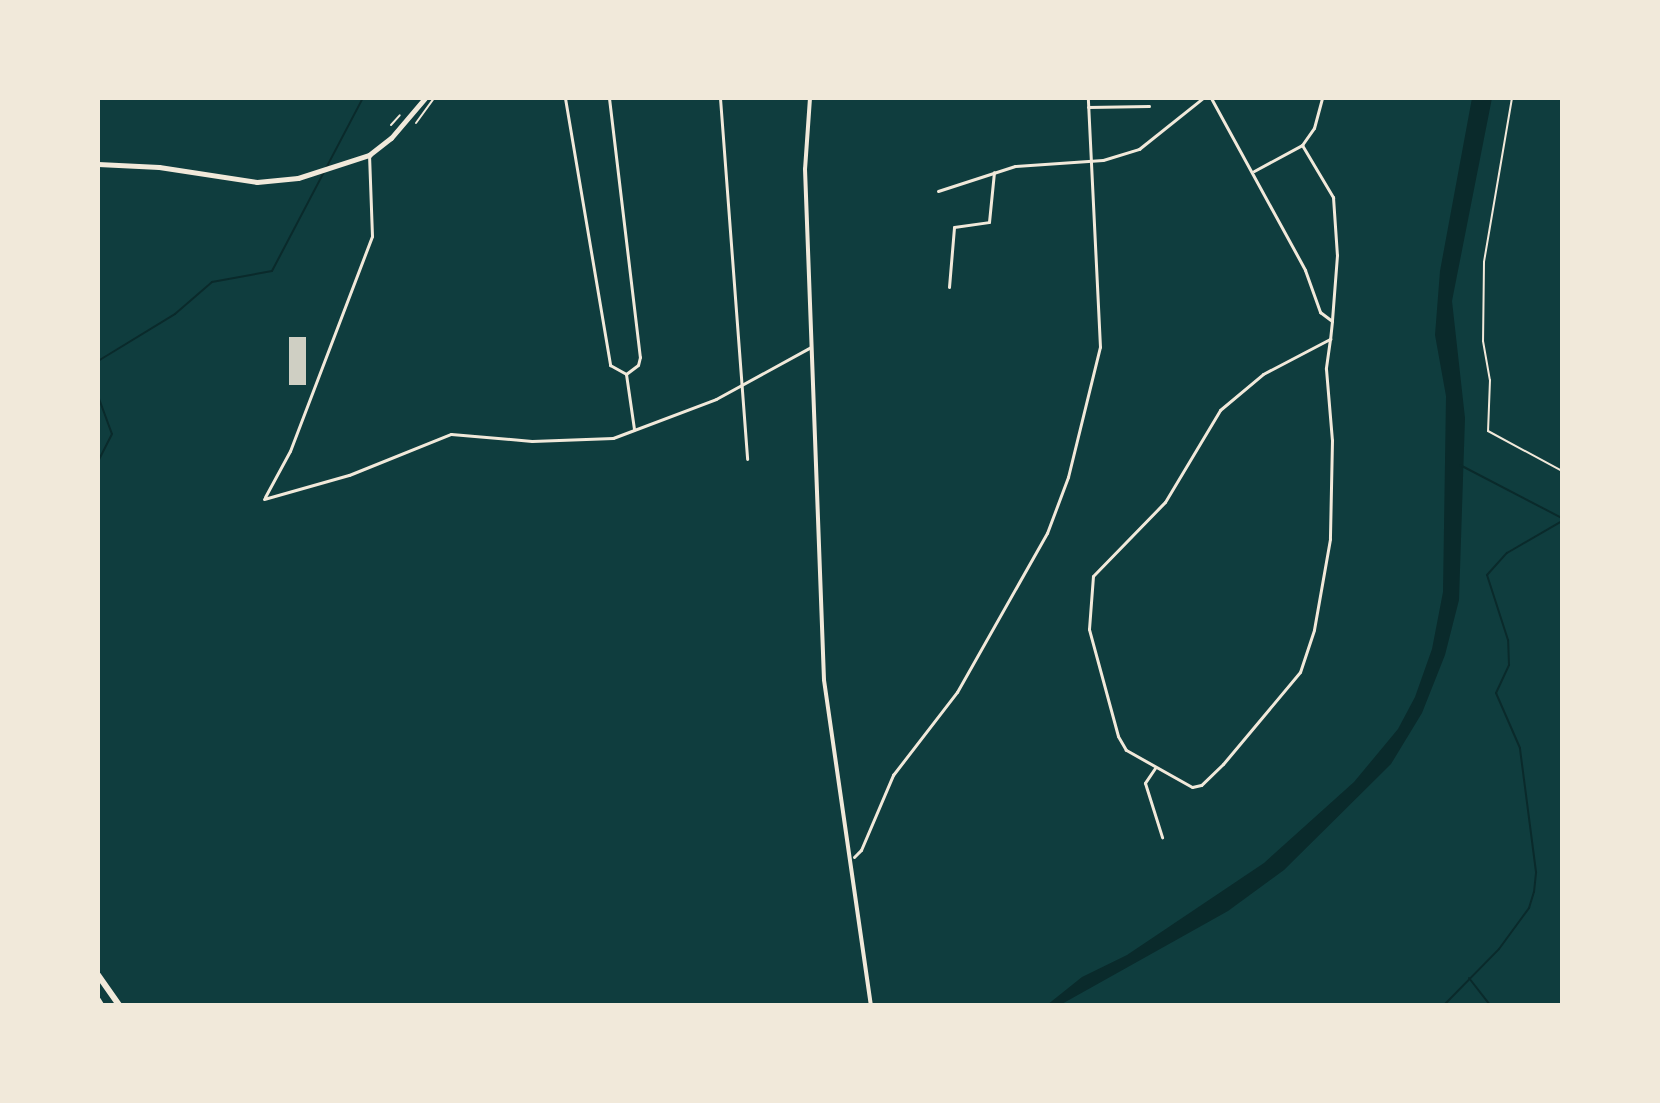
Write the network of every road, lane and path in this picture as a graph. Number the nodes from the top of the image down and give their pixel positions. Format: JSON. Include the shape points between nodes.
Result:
{"nodes":[{"id":1,"x":425,"y":98,"type":"edge"},
{"id":2,"x":434,"y":98,"type":"edge"},
{"id":3,"x":565,"y":98,"type":"edge"},
{"id":4,"x":609,"y":98,"type":"edge"},
{"id":5,"x":720,"y":98,"type":"edge"},
{"id":6,"x":810,"y":98,"type":"edge"},
{"id":7,"x":1088,"y":98,"type":"edge"},
{"id":8,"x":1203,"y":98,"type":"edge"},
{"id":9,"x":1211,"y":98,"type":"edge"},
{"id":10,"x":1322,"y":98,"type":"edge"},
{"id":11,"x":1512,"y":98,"type":"edge"},
{"id":12,"x":1149,"y":106,"type":"dead end"},
{"id":13,"x":1088,"y":107,"type":"junction"},
{"id":14,"x":400,"y":115,"type":"dead end"},
{"id":15,"x":416,"y":123,"type":"dead end"},
{"id":16,"x":391,"y":125,"type":"dead end"},
{"id":17,"x":1302,"y":145,"type":"junction"},
{"id":18,"x":369,"y":155,"type":"junction"},
{"id":19,"x":1087,"y":162,"type":"junction"},
{"id":20,"x":98,"y":164,"type":"edge"},
{"id":21,"x":1254,"y":171,"type":"junction"},
{"id":22,"x":994,"y":172,"type":"junction"},
{"id":23,"x":938,"y":191,"type":"dead end"},
{"id":24,"x":949,"y":287,"type":"dead end"},
{"id":25,"x":1332,"y":321,"type":"junction"},
{"id":26,"x":1330,"y":339,"type":"junction"},
{"id":27,"x":813,"y":345,"type":"junction"},
{"id":28,"x":626,"y":374,"type":"junction"},
{"id":29,"x":739,"y":388,"type":"junction"},
{"id":30,"x":634,"y":429,"type":"junction"},
{"id":31,"x":747,"y":459,"type":"dead end"},
{"id":32,"x":1562,"y":471,"type":"edge"},
{"id":33,"x":1155,"y":768,"type":"junction"},
{"id":34,"x":1162,"y":837,"type":"dead end"},
{"id":35,"x":854,"y":857,"type":"junction"},
{"id":36,"x":1562,"y":900,"type":"edge"},
{"id":37,"x":98,"y":975,"type":"edge"},
{"id":38,"x":1562,"y":994,"type":"edge"},
{"id":39,"x":119,"y":1005,"type":"edge"},
{"id":40,"x":871,"y":1005,"type":"edge"}],
"edges":[{"from":1,"to":18,"type":"main road"},
{"from":2,"to":15,"type":"path"},
{"from":3,"to":28,"type":"street","via":[[610,365]]},
{"from":4,"to":28,"type":"street","via":[[640,357]]},
{"from":5,"to":29,"type":"street"},
{"from":6,"to":27,"type":"street","via":[[805,169]]},
{"from":7,"to":13,"type":"street"},
{"from":8,"to":19,"type":"street","via":[[1139,149]]},
{"from":9,"to":21,"type":"street"},
{"from":10,"to":17,"type":"street","via":[[1314,128]]},
{"from":11,"to":32,"type":"path","via":[[1482,284],[1490,380],[1488,431]]},
{"from":12,"to":13,"type":"street"},
{"from":13,"to":19,"type":"street"},
{"from":14,"to":16,"type":"path"},
{"from":17,"to":21,"type":"street"},
{"from":17,"to":25,"type":"street","via":[[1333,197],[1337,255]]},
{"from":18,"to":20,"type":"main road","via":[[317,173],[257,182]]},
{"from":18,"to":30,"type":"street","via":[[372,236],[290,451],[264,499],[349,475],[451,434],[597,441]]},
{"from":19,"to":22,"type":"street"},
{"from":19,"to":35,"type":"street","via":[[1100,347],[1068,477],[1047,533],[943,712],[893,775]]},
{"from":21,"to":25,"type":"street","via":[[1305,270],[1320,312]]},
{"from":22,"to":23,"type":"street"},
{"from":22,"to":24,"type":"street","via":[[989,222],[954,227]]},
{"from":25,"to":26,"type":"street"},
{"from":26,"to":33,"type":"street","via":[[1330,539],[1314,630],[1300,672],[1201,785],[1192,787]]},
{"from":26,"to":33,"type":"street","via":[[1263,374],[1220,410],[1165,502],[1093,576],[1089,629],[1118,736],[1126,750]]},
{"from":27,"to":29,"type":"street"},
{"from":27,"to":35,"type":"street","via":[[824,680]]},
{"from":28,"to":30,"type":"street"},
{"from":29,"to":30,"type":"street"},
{"from":29,"to":31,"type":"street"},
{"from":33,"to":34,"type":"street","via":[[1145,783]]},
{"from":35,"to":40,"type":"street"},
{"from":36,"to":38,"type":"street"},
{"from":37,"to":39,"type":"highway"}]}
